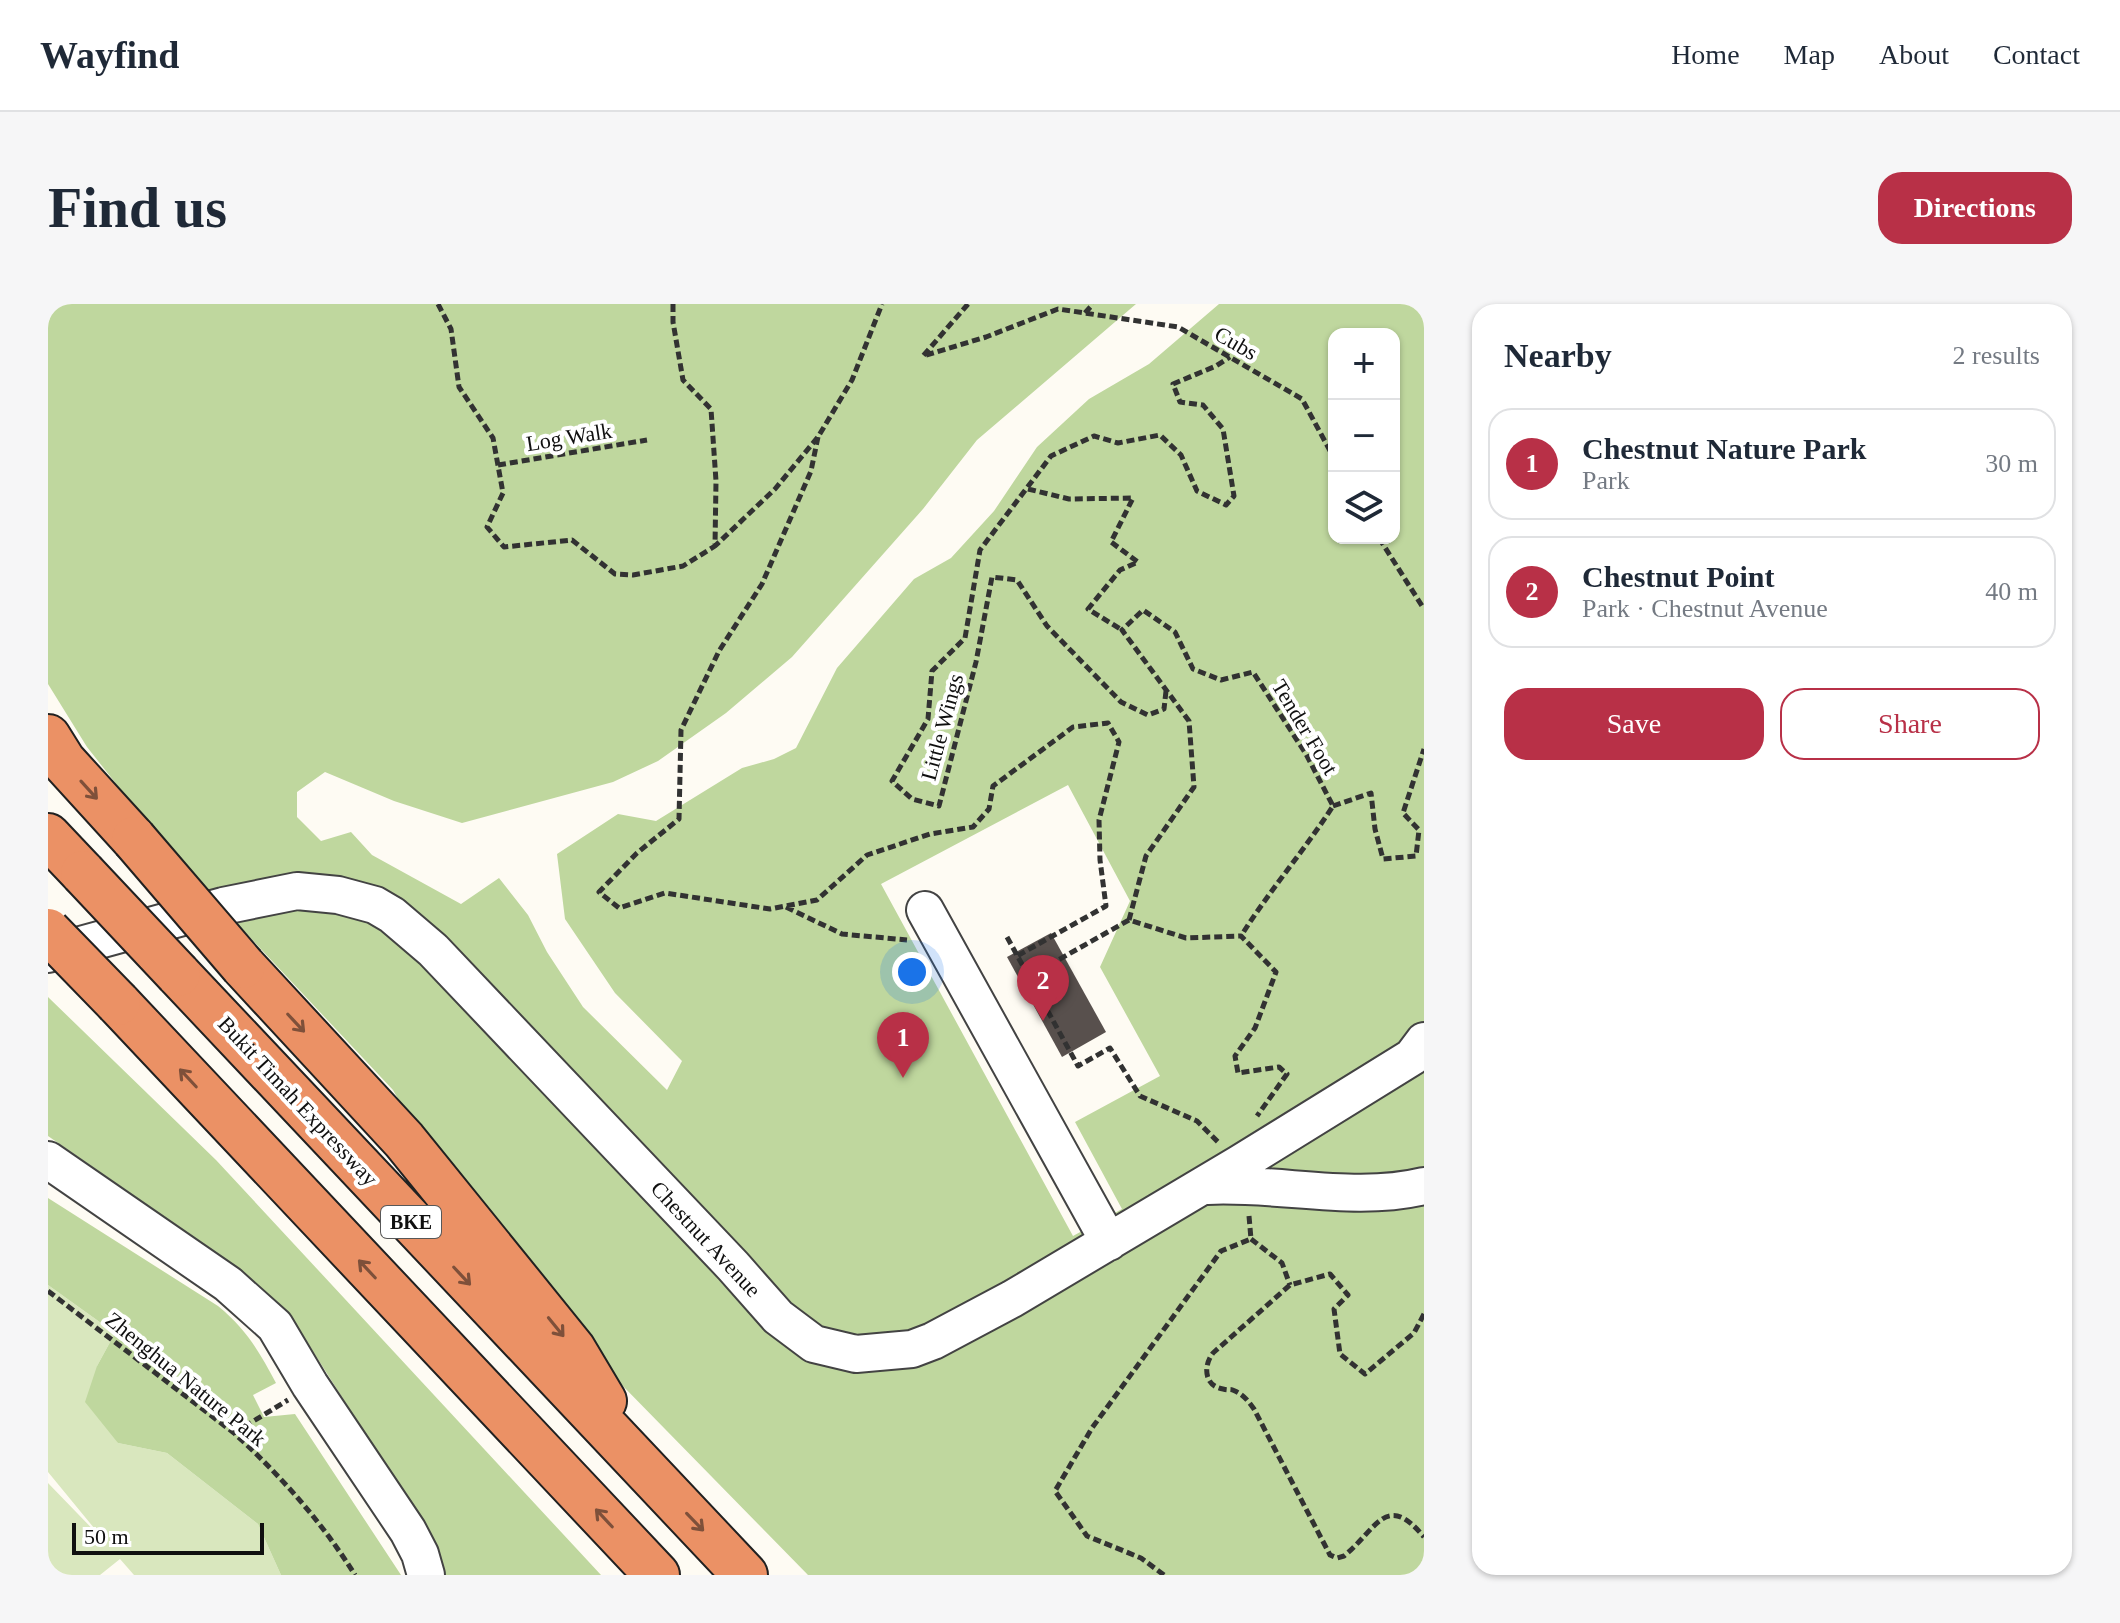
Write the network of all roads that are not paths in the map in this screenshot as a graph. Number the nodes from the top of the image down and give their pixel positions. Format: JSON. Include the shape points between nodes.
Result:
{"nodes":[{"id":1,"x":48,"y":737,"type":"edge"},
{"id":2,"x":48,"y":836,"type":"edge"},
{"id":3,"x":916,"y":925,"type":"road end"},
{"id":4,"x":48,"y":931,"type":"edge"},
{"id":5,"x":48,"y":954,"type":"edge"},
{"id":6,"x":1424,"y":1041,"type":"edge"},
{"id":7,"x":48,"y":1160,"type":"edge"},
{"id":8,"x":1202,"y":1186,"type":"junction"},
{"id":9,"x":1424,"y":1186,"type":"edge"},
{"id":10,"x":1109,"y":1242,"type":"junction"},
{"id":11,"x":644,"y":1469,"type":"junction"},
{"id":12,"x":426,"y":1575,"type":"edge"},
{"id":13,"x":657,"y":1575,"type":"edge"},
{"id":14,"x":745,"y":1575,"type":"edge"}],
"edges":[{"from":1,"to":11,"type":"highway","one_way":true,"bridge":true,"via":[[63,761],[243,966],[404,1140],[573,1349]]},
{"from":2,"to":11,"type":"highway","name":"Bukit Timah Expressway","number":"BKE","one_way":true,"bridge":true},
{"from":3,"to":10,"type":"street"},
{"from":13,"to":4,"type":"highway","number":"BKE","one_way":true,"bridge":true},
{"from":5,"to":10,"type":"street","name":"Chestnut Avenue","via":[[297,891],[375,905],[433,950],[778,1317],[814,1344],[835,1351],[891,1352],[933,1341]]},
{"from":6,"to":8,"type":"street","via":[[1412,1057]]},
{"from":7,"to":12,"type":"street","via":[[228,1284],[275,1326],[408,1531]]},
{"from":8,"to":9,"type":"street","name":"Chestnut Avenue","via":[[1377,1194]]},
{"from":8,"to":10,"type":"street","name":"Chestnut Avenue"},
{"from":11,"to":14,"type":"highway","name":"Bukit Timah Expressway","number":"BKE","one_way":true}]}
